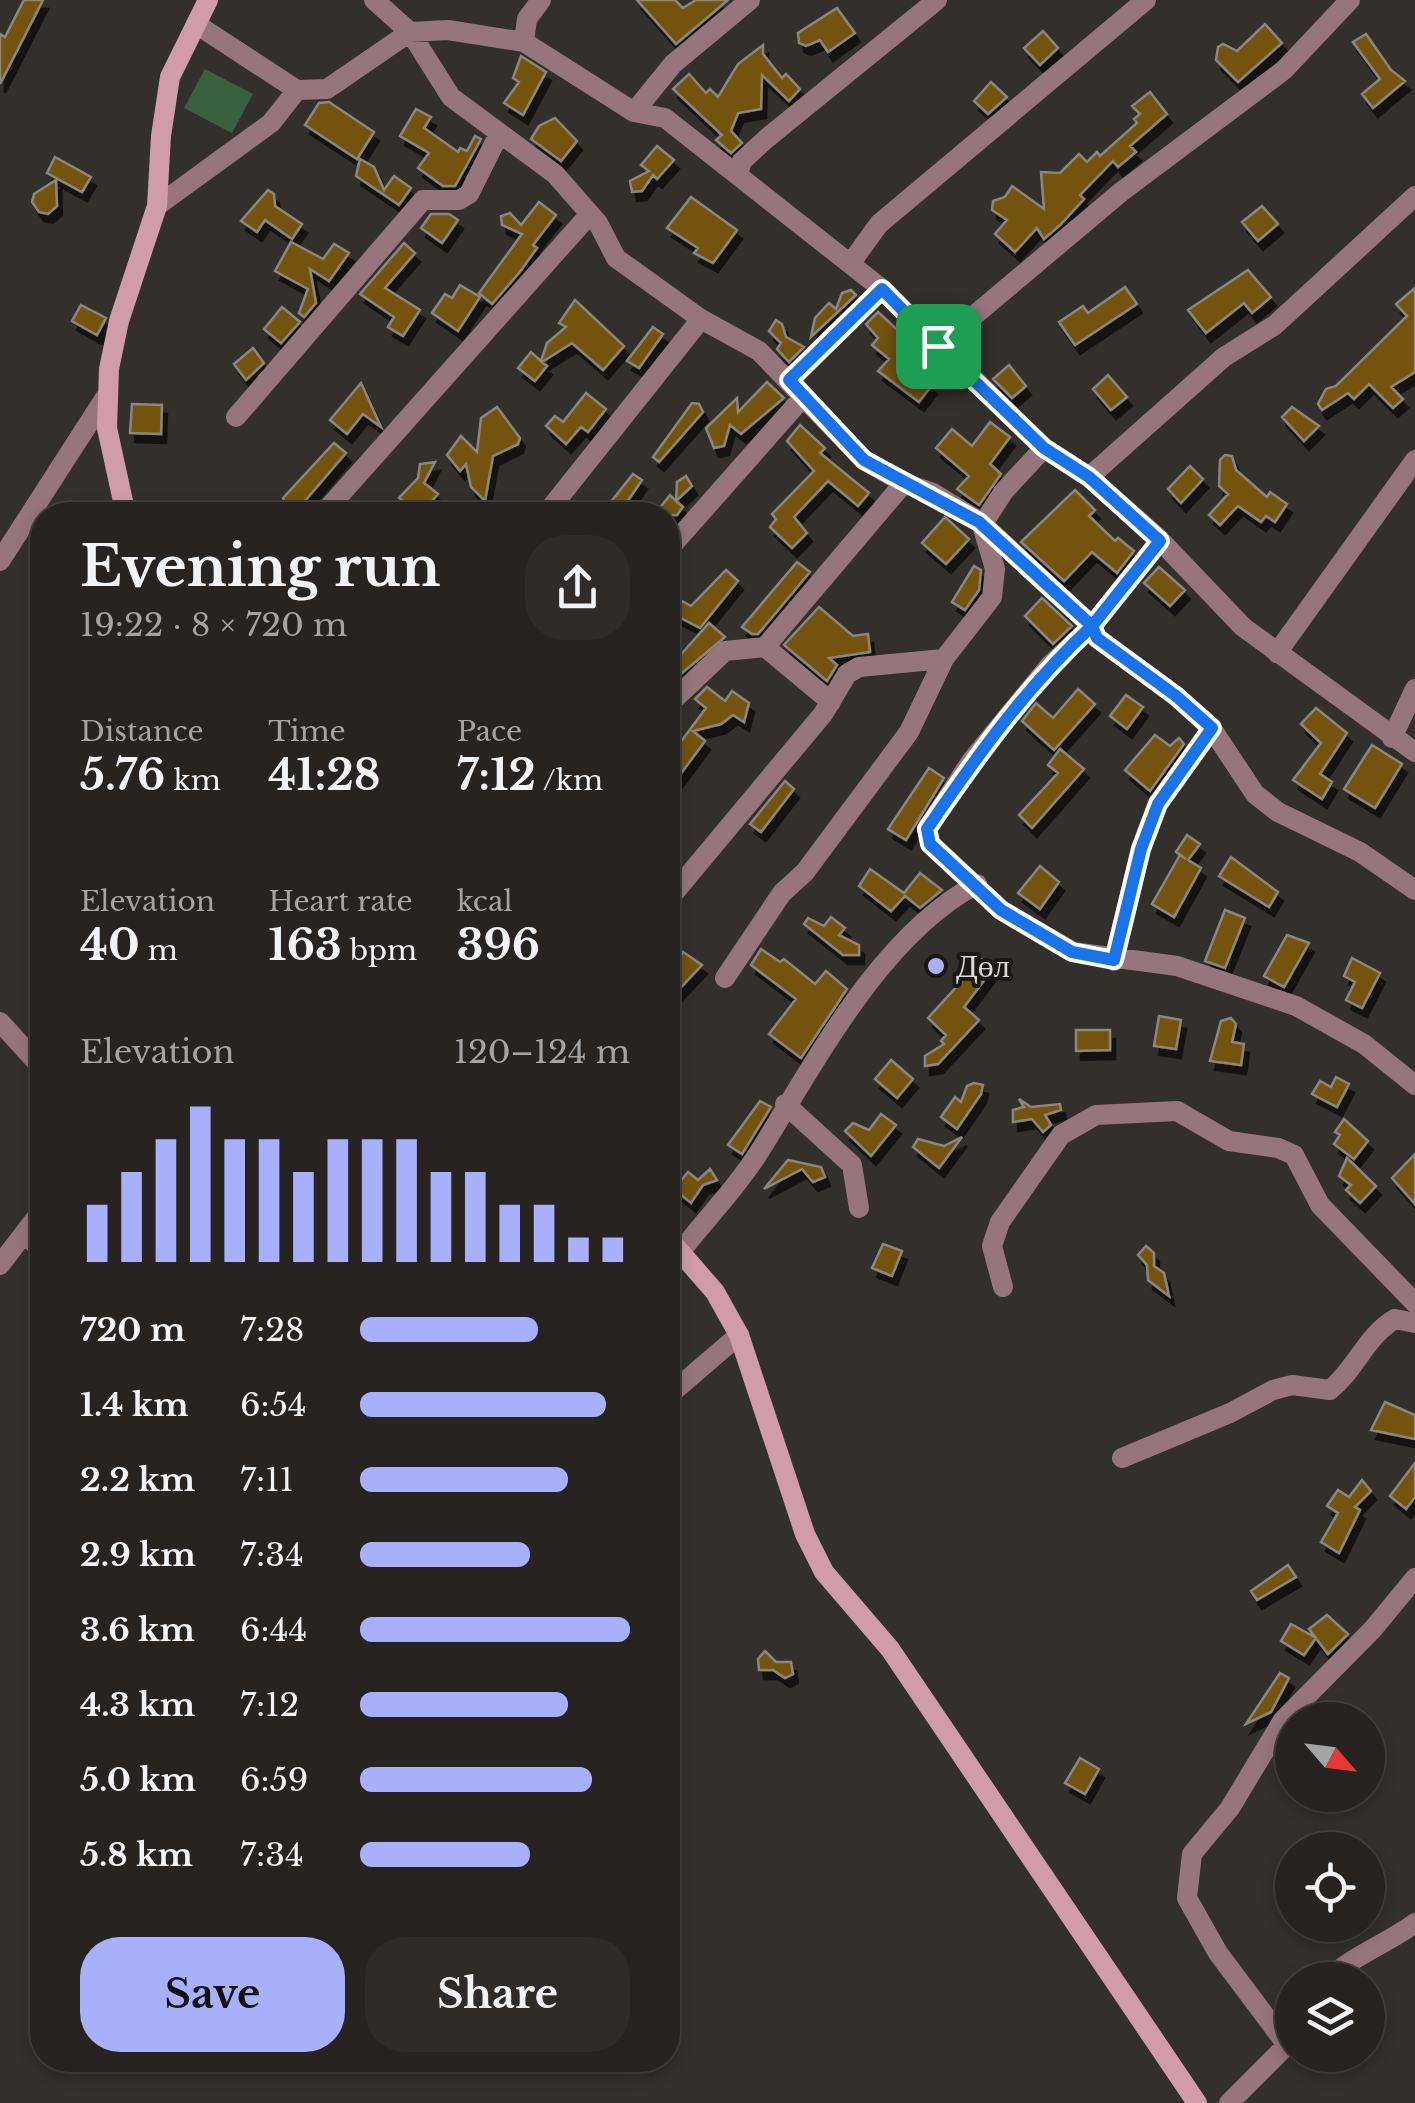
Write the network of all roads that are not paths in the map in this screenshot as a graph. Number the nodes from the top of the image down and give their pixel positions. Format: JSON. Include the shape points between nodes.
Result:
{"nodes":[{"id":1,"x":208,"y":0,"type":"edge"},
{"id":2,"x":374,"y":0,"type":"edge"},
{"id":3,"x":541,"y":0,"type":"edge"},
{"id":4,"x":750,"y":0,"type":"edge"},
{"id":5,"x":937,"y":0,"type":"edge"},
{"id":6,"x":1146,"y":0,"type":"edge"},
{"id":7,"x":1350,"y":0,"type":"edge"},
{"id":8,"x":196,"y":24,"type":"junction"},
{"id":9,"x":410,"y":32,"type":"junction"},
{"id":10,"x":524,"y":42,"type":"junction"},
{"id":11,"x":297,"y":90,"type":"junction"},
{"id":12,"x":634,"y":112,"type":"junction"},
{"id":13,"x":498,"y":136,"type":"junction"},
{"id":14,"x":738,"y":174,"type":"junction"},
{"id":15,"x":1415,"y":196,"type":"edge"},
{"id":16,"x":158,"y":206,"type":"junction"},
{"id":17,"x":590,"y":214,"type":"junction"},
{"id":18,"x":850,"y":264,"type":"junction"},
{"id":19,"x":882,"y":289,"type":"junction"},
{"id":20,"x":701,"y":319,"type":"junction"},
{"id":21,"x":938,"y":346,"type":"junction"},
{"id":22,"x":789,"y":380,"type":"junction"},
{"id":23,"x":804,"y":396,"type":"junction"},
{"id":24,"x":105,"y":398,"type":"junction"},
{"id":25,"x":236,"y":417,"type":"dead end"},
{"id":26,"x":1044,"y":448,"type":"junction"},
{"id":27,"x":1415,"y":460,"type":"edge"},
{"id":28,"x":1089,"y":477,"type":"junction"},
{"id":29,"x":904,"y":484,"type":"junction"},
{"id":30,"x":38,"y":502,"type":"edge"},
{"id":31,"x":123,"y":502,"type":"edge"},
{"id":32,"x":334,"y":502,"type":"edge"},
{"id":33,"x":555,"y":502,"type":"edge"},
{"id":34,"x":30,"y":514,"type":"edge"},
{"id":35,"x":982,"y":525,"type":"junction"},
{"id":36,"x":680,"y":536,"type":"edge"},
{"id":37,"x":1160,"y":541,"type":"junction"},
{"id":38,"x":0,"y":561,"type":"edge"},
{"id":39,"x":1092,"y":626,"type":"junction"},
{"id":40,"x":765,"y":647,"type":"junction"},
{"id":41,"x":1276,"y":653,"type":"junction"},
{"id":42,"x":944,"y":659,"type":"junction"},
{"id":43,"x":1415,"y":689,"type":"edge"},
{"id":44,"x":680,"y":694,"type":"edge"},
{"id":45,"x":830,"y":702,"type":"junction"},
{"id":46,"x":1212,"y":728,"type":"junction"},
{"id":47,"x":1392,"y":738,"type":"junction"},
{"id":48,"x":1415,"y":752,"type":"edge"},
{"id":49,"x":977,"y":884,"type":"junction"},
{"id":50,"x":680,"y":885,"type":"edge"},
{"id":51,"x":1415,"y":890,"type":"edge"},
{"id":52,"x":1114,"y":960,"type":"junction"},
{"id":53,"x":725,"y":978,"type":"dead end"},
{"id":54,"x":0,"y":1022,"type":"edge"},
{"id":55,"x":30,"y":1055,"type":"edge"},
{"id":56,"x":1415,"y":1085,"type":"edge"},
{"id":57,"x":785,"y":1104,"type":"junction"},
{"id":58,"x":859,"y":1208,"type":"dead end"},
{"id":59,"x":30,"y":1226,"type":"edge"},
{"id":60,"x":23,"y":1236,"type":"junction"},
{"id":61,"x":680,"y":1238,"type":"edge"},
{"id":62,"x":30,"y":1240,"type":"edge"},
{"id":63,"x":680,"y":1252,"type":"edge"},
{"id":64,"x":0,"y":1265,"type":"edge"},
{"id":65,"x":1003,"y":1288,"type":"dead end"},
{"id":66,"x":1415,"y":1303,"type":"edge"},
{"id":67,"x":1415,"y":1323,"type":"edge"},
{"id":68,"x":739,"y":1334,"type":"junction"},
{"id":69,"x":680,"y":1386,"type":"edge"},
{"id":70,"x":1122,"y":1458,"type":"dead end"},
{"id":71,"x":1415,"y":1578,"type":"edge"},
{"id":72,"x":1415,"y":1923,"type":"edge"},
{"id":73,"x":1347,"y":1962,"type":"edge"},
{"id":74,"x":1275,"y":2020,"type":"edge"},
{"id":75,"x":1275,"y":2054,"type":"edge"},
{"id":76,"x":1197,"y":2103,"type":"edge"},
{"id":77,"x":1229,"y":2103,"type":"edge"}],
"edges":[{"from":1,"to":8,"type":"street"},
{"from":2,"to":9,"type":"street"},
{"from":3,"to":10,"type":"street","via":[[527,19]]},
{"from":4,"to":12,"type":"street","via":[[673,64]]},
{"from":5,"to":14,"type":"street","via":[[766,140],[742,161]]},
{"from":6,"to":18,"type":"street","via":[[879,224]]},
{"from":7,"to":21,"type":"street","via":[[1284,70],[1121,192]]},
{"from":8,"to":11,"type":"street"},
{"from":8,"to":16,"type":"street","via":[[164,104]]},
{"from":9,"to":10,"type":"street","via":[[448,30]]},
{"from":9,"to":11,"type":"street","via":[[326,89]]},
{"from":9,"to":13,"type":"street","via":[[451,97]]},
{"from":10,"to":12,"type":"street"},
{"from":11,"to":16,"type":"street","via":[[271,123]]},
{"from":12,"to":14,"type":"street","via":[[665,118]]},
{"from":13,"to":17,"type":"street","via":[[555,174]]},
{"from":13,"to":25,"type":"street","via":[[469,194],[423,200]]},
{"from":14,"to":18,"type":"street"},
{"from":15,"to":28,"type":"street","via":[[1274,325],[1224,358]]},
{"from":16,"to":24,"type":"street","via":[[119,322]]},
{"from":17,"to":20,"type":"street","via":[[616,258]]},
{"from":17,"to":32,"type":"street"},
{"from":18,"to":19,"type":"street"},
{"from":19,"to":21,"type":"street"},
{"from":19,"to":22,"type":"street"},
{"from":20,"to":22,"type":"street","via":[[759,351]]},
{"from":20,"to":33,"type":"street"},
{"from":21,"to":26,"type":"street"},
{"from":22,"to":23,"type":"street"},
{"from":23,"to":29,"type":"street","via":[[864,460]]},
{"from":23,"to":36,"type":"street"},
{"from":24,"to":30,"type":"street"},
{"from":24,"to":31,"type":"street"},
{"from":26,"to":28,"type":"street"},
{"from":26,"to":35,"type":"street"},
{"from":27,"to":41,"type":"street"},
{"from":28,"to":37,"type":"street"},
{"from":29,"to":35,"type":"street","via":[[933,493]]},
{"from":29,"to":40,"type":"street"},
{"from":34,"to":38,"type":"street"},
{"from":35,"to":39,"type":"street"},
{"from":35,"to":42,"type":"street","via":[[995,569],[992,597]]},
{"from":37,"to":39,"type":"street"},
{"from":37,"to":41,"type":"street"},
{"from":39,"to":46,"type":"street","via":[[1097,638]]},
{"from":39,"to":49,"type":"street","via":[[996,730],[927,829],[930,844]]},
{"from":40,"to":44,"type":"street","via":[[725,651]]},
{"from":40,"to":45,"type":"street"},
{"from":41,"to":47,"type":"street"},
{"from":42,"to":45,"type":"street","via":[[859,668]]},
{"from":42,"to":53,"type":"street","via":[[909,732],[762,920]]},
{"from":43,"to":47,"type":"street"},
{"from":45,"to":50,"type":"street"},
{"from":46,"to":51,"type":"street","via":[[1266,803],[1376,861]]},
{"from":46,"to":52,"type":"street","via":[[1158,804]]},
{"from":47,"to":48,"type":"street"},
{"from":49,"to":52,"type":"street","via":[[1001,910],[1072,952]]},
{"from":49,"to":57,"type":"street","via":[[920,928],[885,966]]},
{"from":52,"to":56,"type":"street","via":[[1177,966],[1296,1006],[1364,1044]]},
{"from":54,"to":55,"type":"street"},
{"from":57,"to":58,"type":"street","via":[[852,1164]]},
{"from":57,"to":61,"type":"street","via":[[760,1151]]},
{"from":59,"to":60,"type":"street"},
{"from":60,"to":62,"type":"street"},
{"from":60,"to":64,"type":"street"},
{"from":63,"to":68,"type":"street","via":[[715,1292]]},
{"from":65,"to":66,"type":"street","via":[[992,1246],[1000,1222],[1060,1135],[1096,1115],[1177,1111],[1228,1140],[1294,1156],[1320,1205]]},
{"from":67,"to":70,"type":"street","via":[[1395,1319],[1376,1330],[1348,1376],[1330,1390],[1273,1390]]},
{"from":68,"to":69,"type":"street"},
{"from":68,"to":76,"type":"street","via":[[805,1534],[824,1572],[890,1650]]},
{"from":71,"to":74,"type":"street","via":[[1284,1720],[1230,1808],[1192,1854],[1186,1898],[1218,1953]]},
{"from":72,"to":73,"type":"street"},
{"from":75,"to":77,"type":"street"}]}
